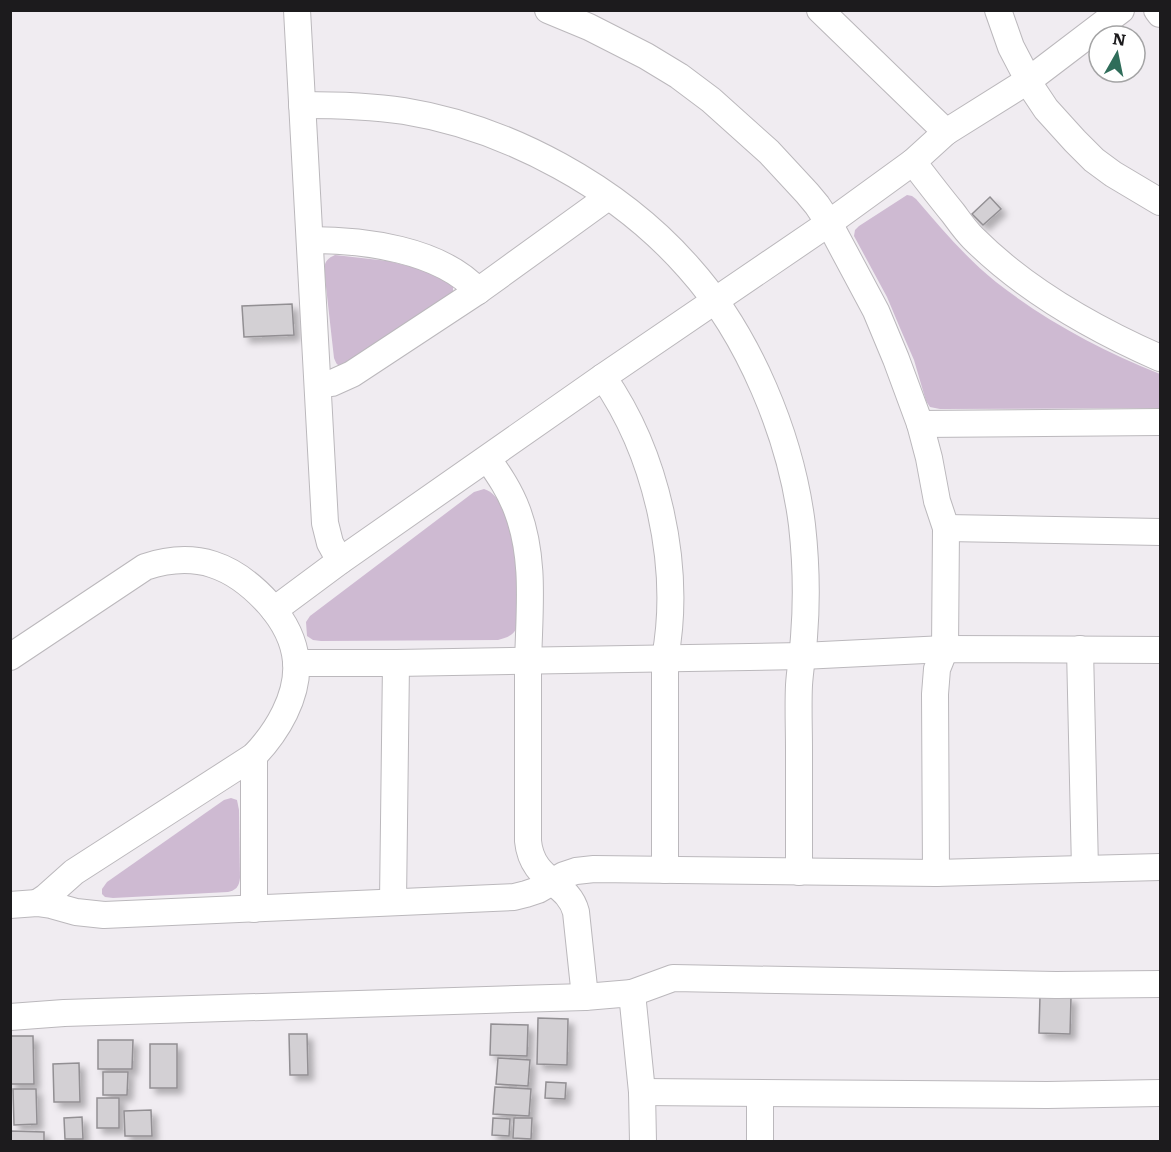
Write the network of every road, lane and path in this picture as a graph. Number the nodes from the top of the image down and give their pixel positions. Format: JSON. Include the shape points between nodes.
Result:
{"nodes":[{"id":1,"x":297,"y":10,"type":"edge"},
{"id":2,"x":548,"y":10,"type":"edge"},
{"id":3,"x":820,"y":10,"type":"edge"},
{"id":4,"x":998,"y":10,"type":"edge"},
{"id":5,"x":1121,"y":10,"type":"edge"},
{"id":6,"x":1157,"y":10,"type":"edge"},
{"id":7,"x":1161,"y":14,"type":"edge"},
{"id":8,"x":1029,"y":80,"type":"junction"},
{"id":9,"x":302,"y":105,"type":"junction"},
{"id":10,"x":946,"y":132,"type":"junction"},
{"id":11,"x":913,"y":162,"type":"junction"},
{"id":12,"x":608,"y":197,"type":"junction"},
{"id":13,"x":1161,"y":202,"type":"edge"},
{"id":14,"x":829,"y":223,"type":"junction"},
{"id":15,"x":309,"y":240,"type":"junction"},
{"id":16,"x":478,"y":291,"type":"junction"},
{"id":17,"x":714,"y":300,"type":"junction"},
{"id":18,"x":1161,"y":358,"type":"edge"},
{"id":19,"x":603,"y":377,"type":"junction"},
{"id":20,"x":318,"y":385,"type":"junction"},
{"id":21,"x":1161,"y":422,"type":"edge"},
{"id":22,"x":920,"y":424,"type":"junction"},
{"id":23,"x":488,"y":459,"type":"junction"},
{"id":24,"x":946,"y":528,"type":"junction"},
{"id":25,"x":1161,"y":532,"type":"edge"},
{"id":26,"x":340,"y":561,"type":"junction"},
{"id":27,"x":274,"y":610,"type":"junction"},
{"id":28,"x":945,"y":649,"type":"junction"},
{"id":29,"x":1080,"y":649,"type":"junction"},
{"id":30,"x":1161,"y":650,"type":"edge"},
{"id":31,"x":802,"y":656,"type":"junction"},
{"id":32,"x":10,"y":657,"type":"edge"},
{"id":33,"x":664,"y":658,"type":"junction"},
{"id":34,"x":528,"y":660,"type":"junction"},
{"id":35,"x":296,"y":663,"type":"junction"},
{"id":36,"x":396,"y":663,"type":"junction"},
{"id":37,"x":254,"y":756,"type":"junction"},
{"id":38,"x":1161,"y":867,"type":"edge"},
{"id":39,"x":1085,"y":869,"type":"junction"},
{"id":40,"x":665,"y":870,"type":"junction"},
{"id":41,"x":799,"y":872,"type":"junction"},
{"id":42,"x":936,"y":873,"type":"junction"},
{"id":43,"x":553,"y":883,"type":"junction"},
{"id":44,"x":393,"y":902,"type":"junction"},
{"id":45,"x":37,"y":903,"type":"junction"},
{"id":46,"x":10,"y":905,"type":"edge"},
{"id":47,"x":254,"y":909,"type":"junction"},
{"id":48,"x":1161,"y":984,"type":"edge"},
{"id":49,"x":632,"y":993,"type":"junction"},
{"id":50,"x":585,"y":998,"type":"junction"},
{"id":51,"x":10,"y":1017,"type":"edge"},
{"id":52,"x":642,"y":1092,"type":"junction"},
{"id":53,"x":760,"y":1093,"type":"junction"},
{"id":54,"x":1161,"y":1093,"type":"edge"},
{"id":55,"x":644,"y":1142,"type":"edge"},
{"id":56,"x":760,"y":1142,"type":"edge"}],
"edges":[{"from":1,"to":9,"type":"street"},
{"from":2,"to":14,"type":"street","via":[[646,56],[711,100],[777,160]]},
{"from":3,"to":10,"type":"street"},
{"from":4,"to":8,"type":"street","via":[[1011,47]]},
{"from":5,"to":8,"type":"street"},
{"from":6,"to":7,"type":"street"},
{"from":8,"to":10,"type":"street"},
{"from":8,"to":13,"type":"street","via":[[1041,104],[1094,160]]},
{"from":9,"to":12,"type":"street","via":[[375,107],[470,128],[542,156]]},
{"from":9,"to":15,"type":"street"},
{"from":10,"to":11,"type":"street"},
{"from":11,"to":14,"type":"street"},
{"from":11,"to":18,"type":"street","via":[[970,235],[1014,275],[1100,329]]},
{"from":12,"to":16,"type":"street"},
{"from":12,"to":17,"type":"street","via":[[659,237]]},
{"from":14,"to":17,"type":"street"},
{"from":14,"to":22,"type":"street","via":[[876,311]]},
{"from":15,"to":16,"type":"street","via":[[364,244],[420,256],[459,273]]},
{"from":15,"to":20,"type":"street"},
{"from":16,"to":20,"type":"street","via":[[352,374]]},
{"from":17,"to":19,"type":"street"},
{"from":17,"to":31,"type":"street","via":[[760,383],[789,460],[802,525],[806,599]]},
{"from":19,"to":23,"type":"street"},
{"from":19,"to":33,"type":"street","via":[[636,438],[660,511],[670,605]]},
{"from":20,"to":26,"type":"street","via":[[325,522]]},
{"from":21,"to":22,"type":"street"},
{"from":22,"to":24,"type":"street"},
{"from":23,"to":26,"type":"street"},
{"from":23,"to":34,"type":"street","via":[[511,496],[525,538],[530,585]]},
{"from":24,"to":25,"type":"street"},
{"from":24,"to":28,"type":"street"},
{"from":26,"to":27,"type":"street"},
{"from":27,"to":32,"type":"street","via":[[256,590],[215,565],[162,562],[136,572]]},
{"from":27,"to":35,"type":"street","via":[[292,641]]},
{"from":28,"to":29,"type":"street"},
{"from":28,"to":31,"type":"street"},
{"from":28,"to":42,"type":"street","via":[[936,669],[934,694]]},
{"from":29,"to":30,"type":"street"},
{"from":29,"to":39,"type":"street"},
{"from":31,"to":33,"type":"street"},
{"from":31,"to":41,"type":"street"},
{"from":33,"to":34,"type":"street"},
{"from":33,"to":40,"type":"street"},
{"from":34,"to":36,"type":"street"},
{"from":34,"to":43,"type":"street","via":[[529,853]]},
{"from":35,"to":36,"type":"street"},
{"from":35,"to":37,"type":"street","via":[[287,706],[277,728]]},
{"from":36,"to":44,"type":"street"},
{"from":37,"to":45,"type":"street","via":[[74,873]]},
{"from":37,"to":47,"type":"street"},
{"from":38,"to":39,"type":"street"},
{"from":39,"to":42,"type":"street"},
{"from":40,"to":41,"type":"street"},
{"from":40,"to":43,"type":"street","via":[[576,871]]},
{"from":41,"to":42,"type":"street"},
{"from":43,"to":44,"type":"street","via":[[514,897]]},
{"from":43,"to":50,"type":"street","via":[[574,904]]},
{"from":44,"to":47,"type":"street"},
{"from":45,"to":46,"type":"street"},
{"from":45,"to":47,"type":"street","via":[[90,915]]},
{"from":48,"to":49,"type":"street","via":[[1056,986],[673,978]]},
{"from":49,"to":50,"type":"street"},
{"from":49,"to":52,"type":"street"},
{"from":50,"to":51,"type":"street"},
{"from":52,"to":53,"type":"street"},
{"from":52,"to":55,"type":"street"},
{"from":53,"to":54,"type":"street"},
{"from":53,"to":56,"type":"street"}]}
